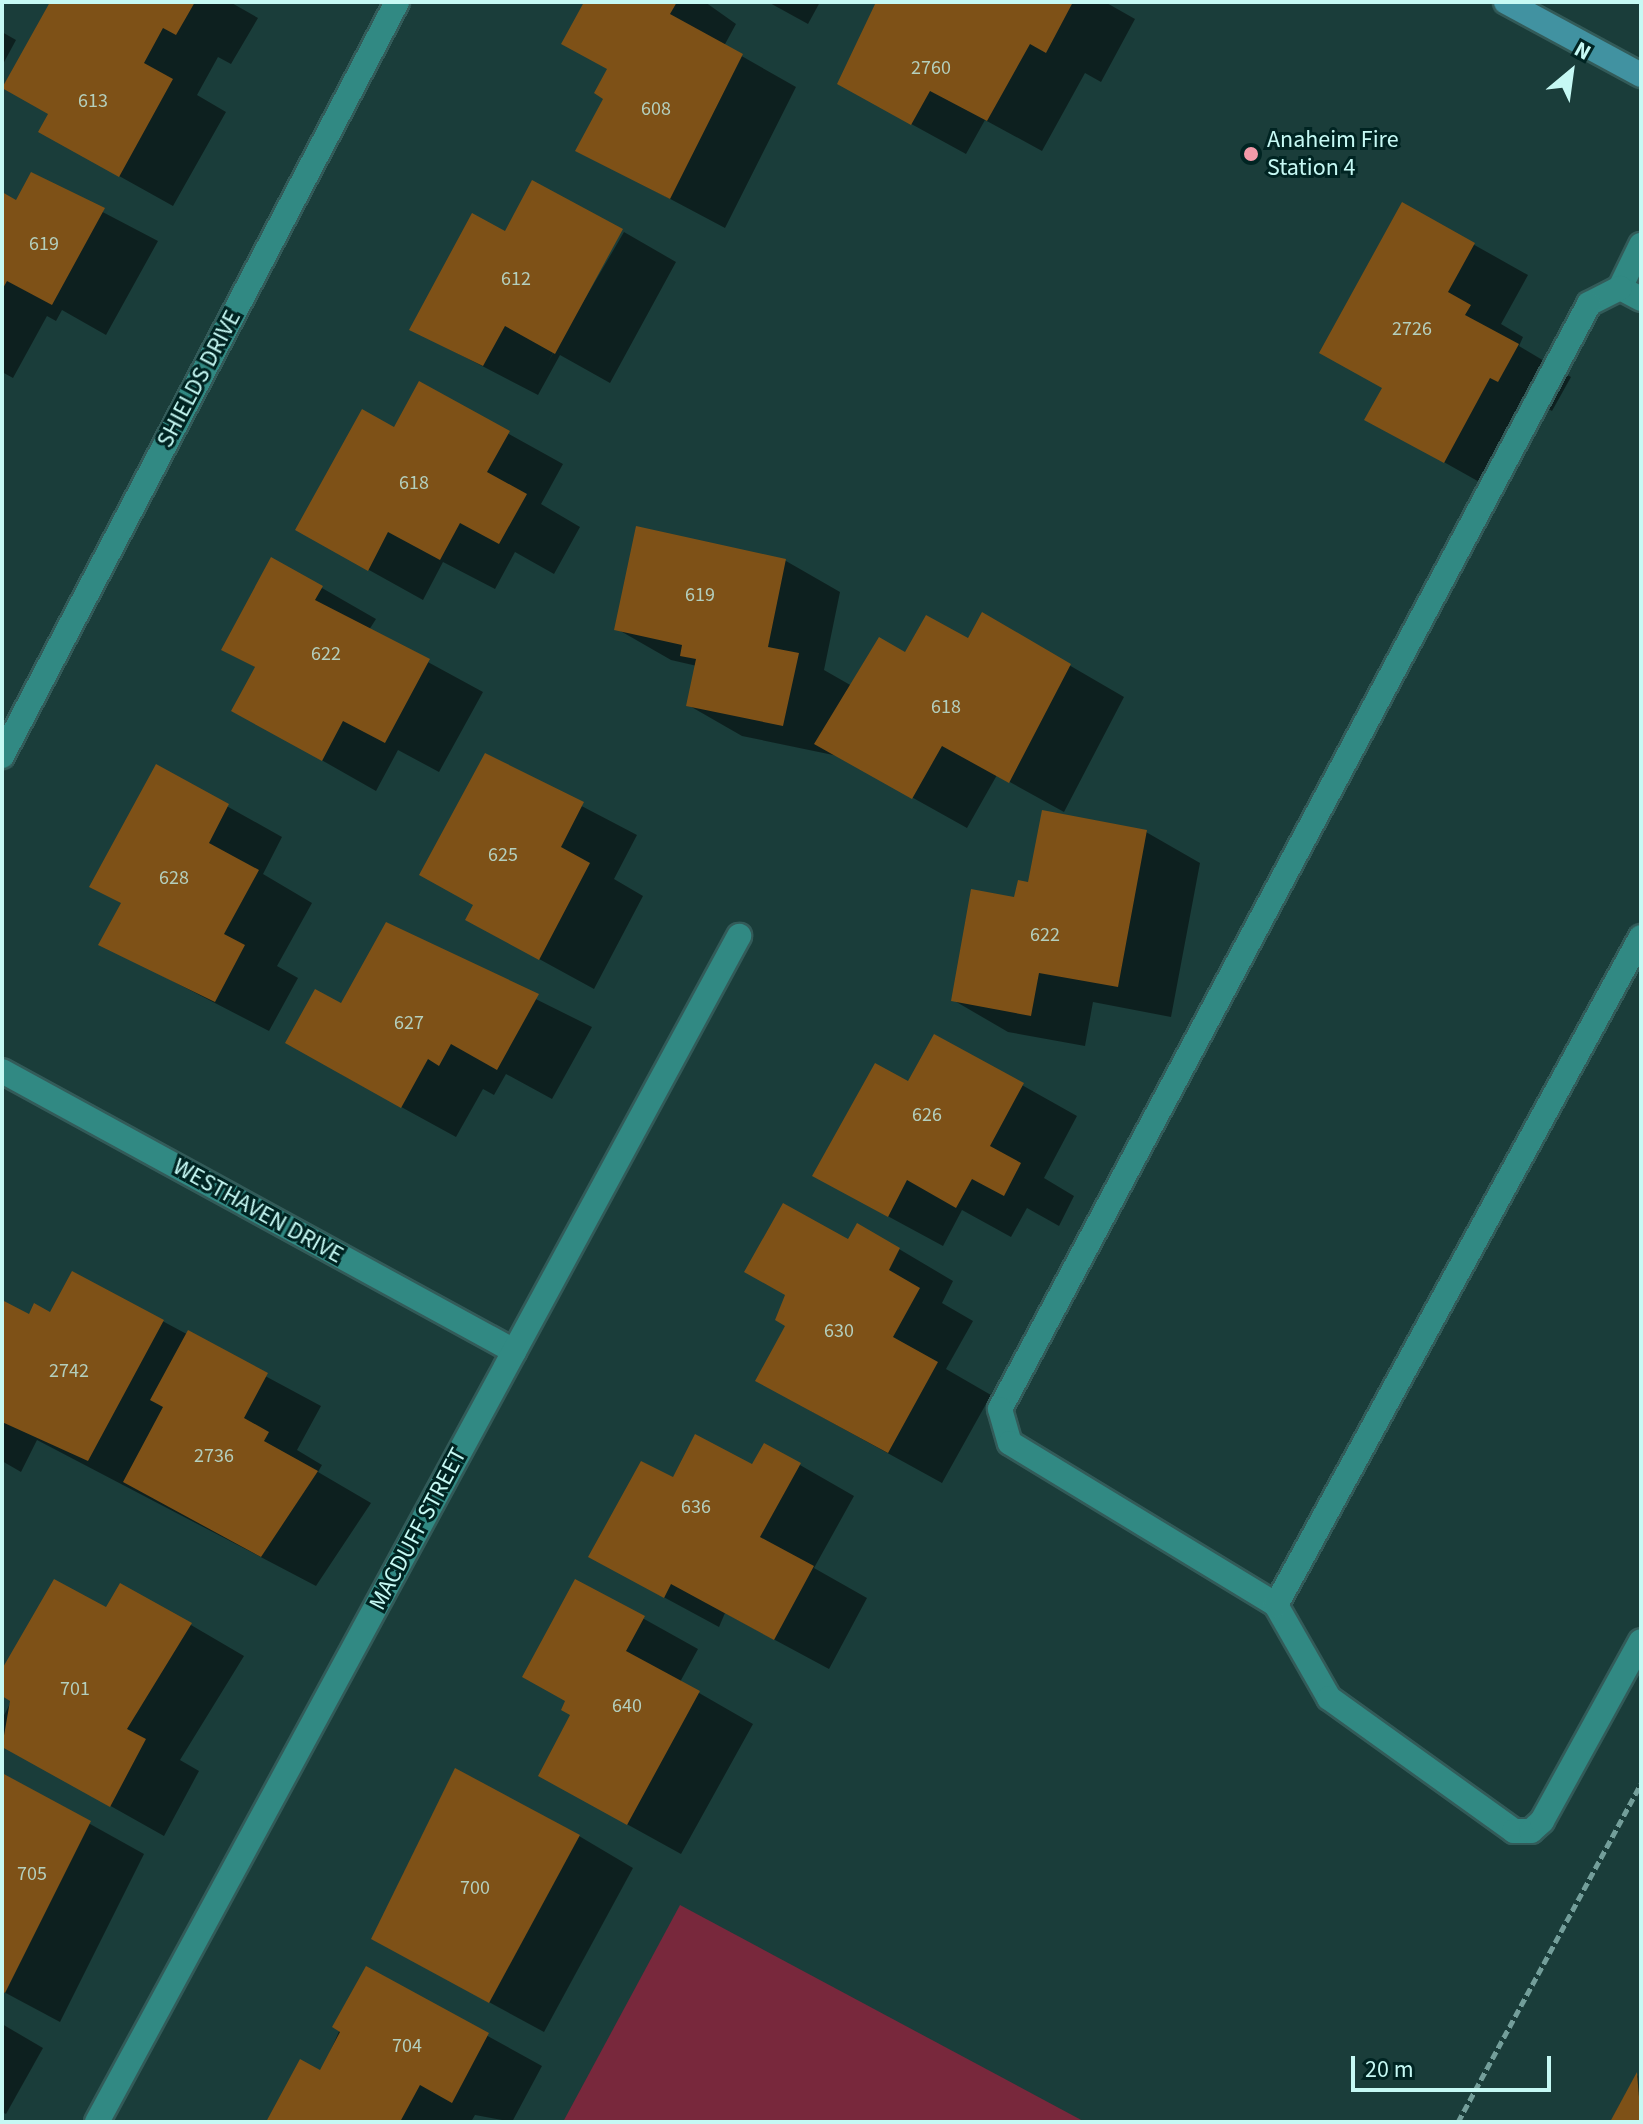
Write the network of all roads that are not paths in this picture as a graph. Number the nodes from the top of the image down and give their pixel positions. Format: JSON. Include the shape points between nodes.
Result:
{"nodes":[{"id":1,"x":397,"y":2,"type":"edge"},
{"id":2,"x":1506,"y":2,"type":"edge"},
{"id":3,"x":1641,"y":75,"type":"edge"},
{"id":4,"x":1641,"y":245,"type":"edge"},
{"id":5,"x":1631,"y":294,"type":"edge"},
{"id":6,"x":2,"y":756,"type":"edge"},
{"id":7,"x":739,"y":936,"type":"dead end"},
{"id":8,"x":1641,"y":937,"type":"edge"},
{"id":9,"x":2,"y":1071,"type":"edge"},
{"id":10,"x":514,"y":1351,"type":"junction"},
{"id":11,"x":1276,"y":1605,"type":"junction"},
{"id":12,"x":1641,"y":1641,"type":"edge"},
{"id":13,"x":97,"y":2122,"type":"edge"}],
"edges":[{"from":1,"to":6,"type":"street","name":"SHIELDS DRIVE"},
{"from":2,"to":3,"type":"street"},
{"from":4,"to":5,"type":"street"},
{"from":5,"to":11,"type":"street","via":[[1589,304],[1000,1409],[1010,1443]]},
{"from":7,"to":10,"type":"street","name":"MACDUFF STREET"},
{"from":8,"to":11,"type":"street"},
{"from":9,"to":10,"type":"street","name":"WESTHAVEN DRIVE"},
{"from":10,"to":13,"type":"street","name":"MACDUFF STREET"},
{"from":11,"to":12,"type":"street","via":[[1329,1698],[1514,1831],[1542,1821]]}]}
